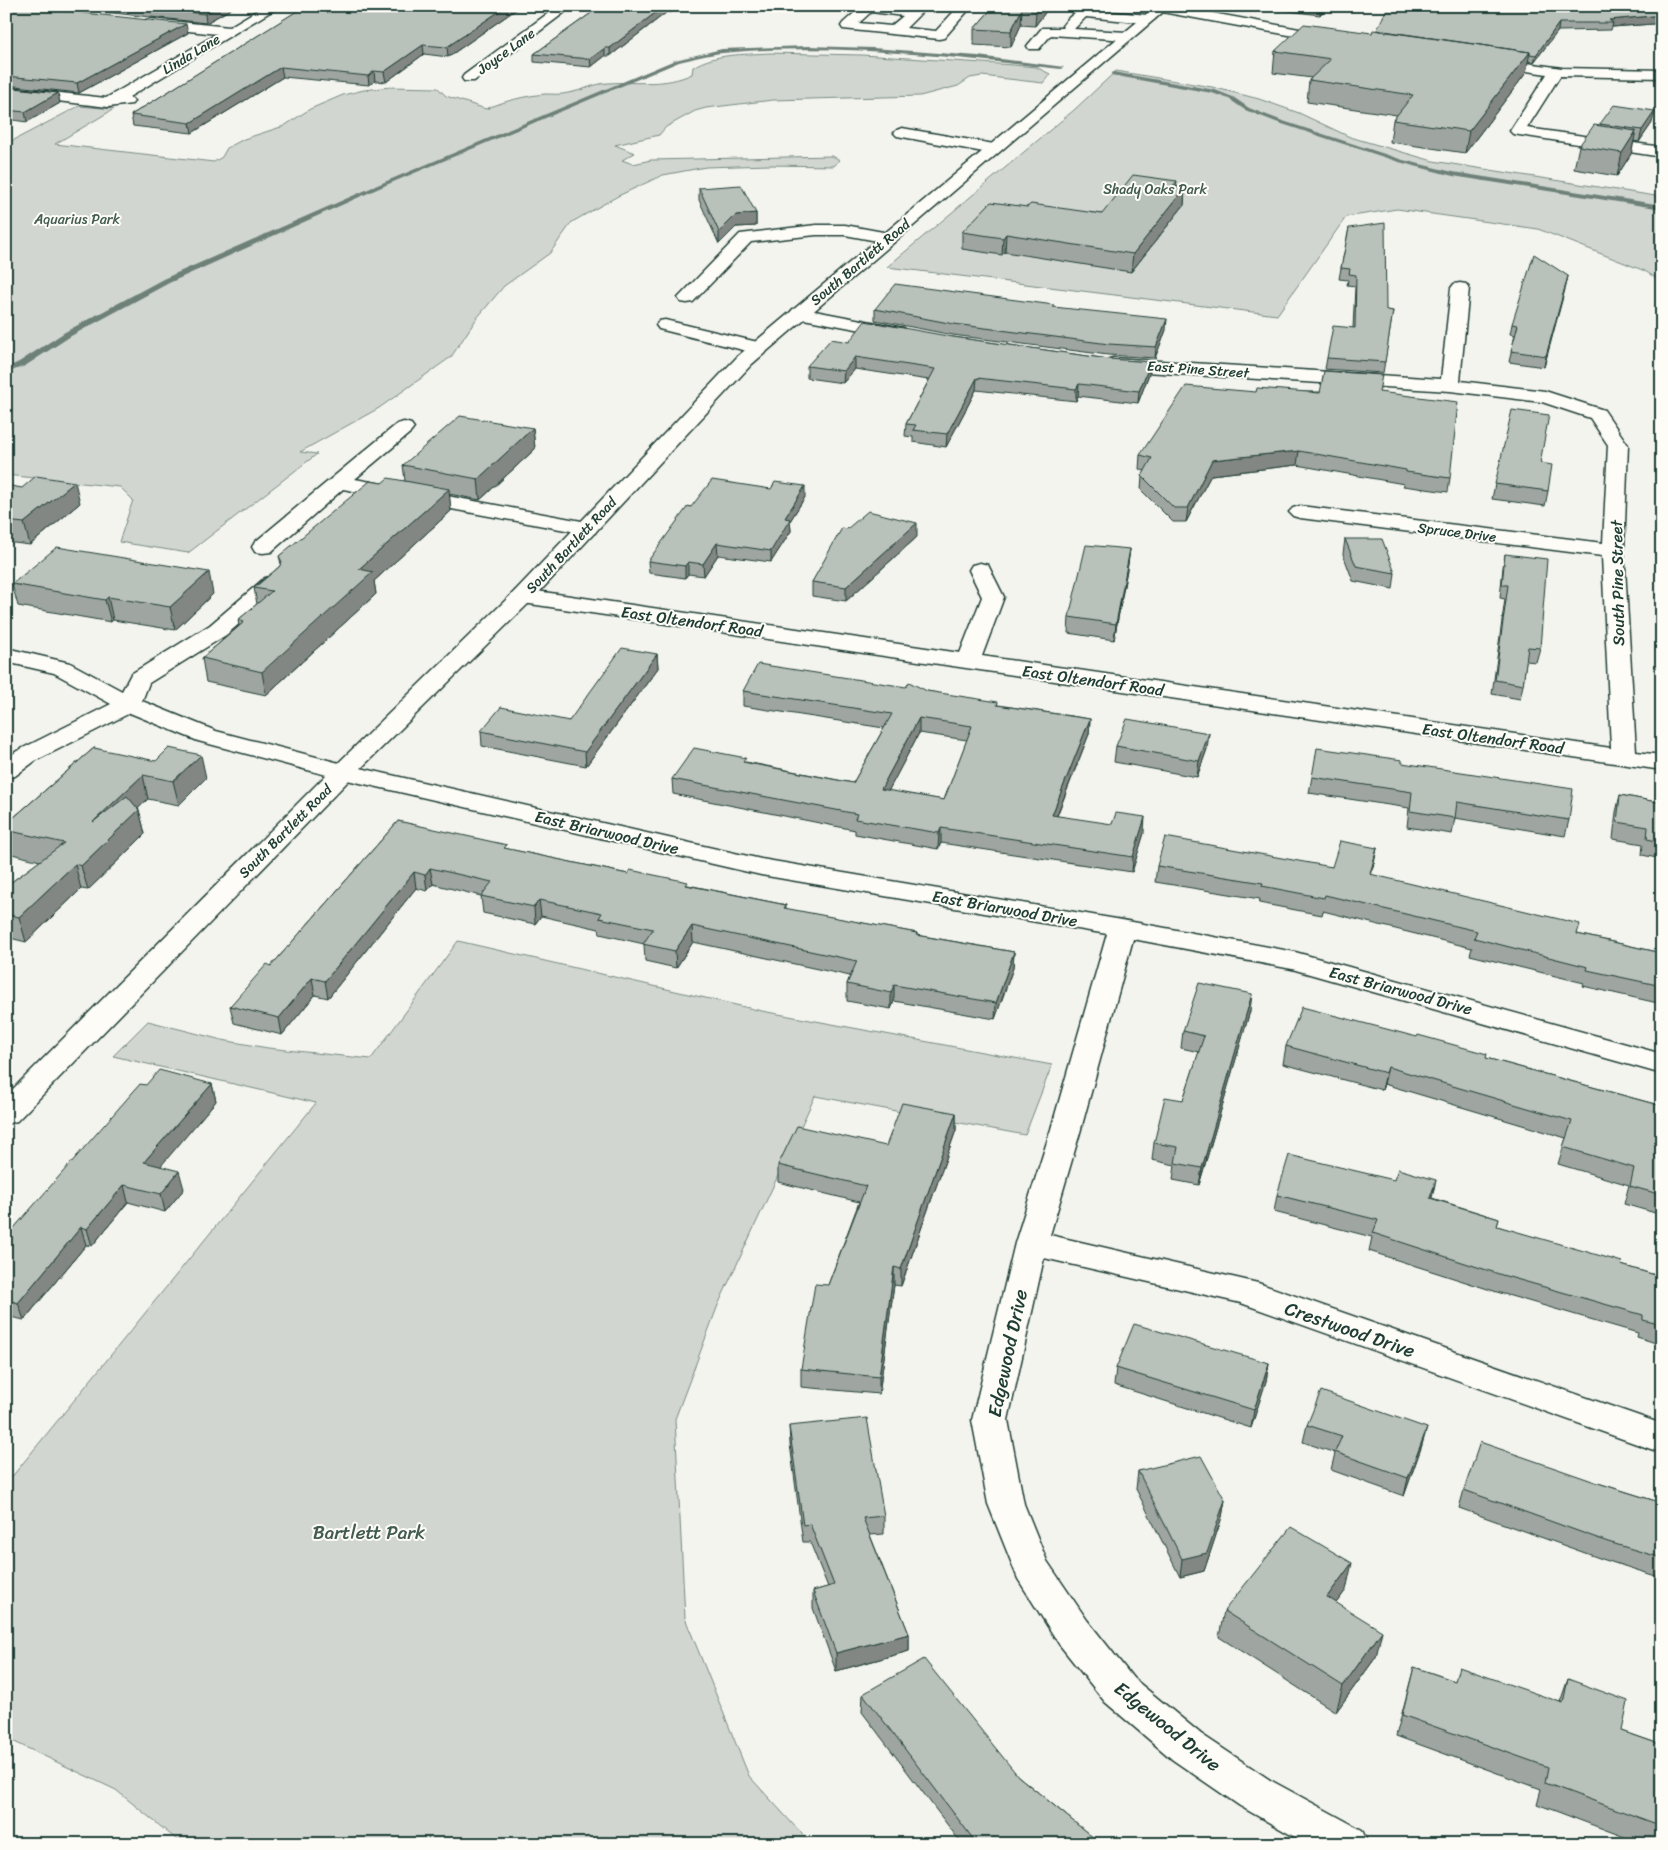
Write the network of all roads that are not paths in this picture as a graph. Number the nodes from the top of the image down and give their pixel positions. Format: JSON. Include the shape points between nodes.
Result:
{"nodes":[{"id":1,"x":274,"y":6,"type":"edge"},
{"id":2,"x":567,"y":6,"type":"edge"},
{"id":3,"x":966,"y":6,"type":"edge"},
{"id":4,"x":1103,"y":10,"type":"edge"},
{"id":5,"x":1158,"y":11,"type":"edge"},
{"id":6,"x":142,"y":22,"type":"edge"},
{"id":7,"x":1069,"y":26,"type":"dead end"},
{"id":8,"x":229,"y":31,"type":"junction"},
{"id":9,"x":894,"y":31,"type":"dead end"},
{"id":10,"x":1127,"y":36,"type":"junction"},
{"id":11,"x":1342,"y":40,"type":"edge"},
{"id":12,"x":1034,"y":46,"type":"dead end"},
{"id":13,"x":1478,"y":60,"type":"edge"},
{"id":14,"x":1556,"y":71,"type":"junction"},
{"id":15,"x":1662,"y":74,"type":"edge"},
{"id":16,"x":469,"y":78,"type":"dead end"},
{"id":17,"x":6,"y":91,"type":"edge"},
{"id":18,"x":132,"y":100,"type":"dead end"},
{"id":19,"x":108,"y":103,"type":"junction"},
{"id":20,"x":902,"y":133,"type":"dead end"},
{"id":21,"x":994,"y":149,"type":"junction"},
{"id":22,"x":1662,"y":152,"type":"edge"},
{"id":23,"x":888,"y":238,"type":"junction"},
{"id":24,"x":1460,"y":288,"type":"dead end"},
{"id":25,"x":687,"y":298,"type":"dead end"},
{"id":26,"x":799,"y":313,"type":"junction"},
{"id":27,"x":665,"y":325,"type":"dead end"},
{"id":28,"x":915,"y":335,"type":"edge"},
{"id":29,"x":759,"y":348,"type":"junction"},
{"id":30,"x":1098,"y":362,"type":"edge"},
{"id":31,"x":1450,"y":385,"type":"junction"},
{"id":32,"x":1597,"y":414,"type":"joint"},
{"id":33,"x":404,"y":428,"type":"dead end"},
{"id":34,"x":340,"y":482,"type":"junction"},
{"id":35,"x":1300,"y":512,"type":"dead end"},
{"id":36,"x":587,"y":528,"type":"junction"},
{"id":37,"x":263,"y":547,"type":"dead end"},
{"id":38,"x":1613,"y":551,"type":"junction"},
{"id":39,"x":980,"y":570,"type":"dead end"},
{"id":40,"x":273,"y":582,"type":"edge"},
{"id":41,"x":523,"y":596,"type":"junction"},
{"id":42,"x":6,"y":655,"type":"edge"},
{"id":43,"x":968,"y":662,"type":"junction"},
{"id":44,"x":129,"y":704,"type":"junction"},
{"id":45,"x":1624,"y":758,"type":"junction"},
{"id":46,"x":1662,"y":763,"type":"edge"},
{"id":47,"x":6,"y":771,"type":"edge"},
{"id":48,"x":343,"y":772,"type":"junction"},
{"id":49,"x":1122,"y":928,"type":"junction"},
{"id":50,"x":1662,"y":1064,"type":"edge"},
{"id":51,"x":6,"y":1114,"type":"edge"},
{"id":52,"x":1031,"y":1243,"type":"junction"},
{"id":53,"x":1662,"y":1439,"type":"edge"},
{"id":54,"x":1347,"y":1844,"type":"edge"}],
"edges":[{"from":1,"to":8,"type":"street","name":"Linda Lane"},
{"from":2,"to":16,"type":"street","name":"Joyce Lane"},
{"from":3,"to":9,"type":"street","via":[[939,35]]},
{"from":4,"to":5,"type":"street"},
{"from":4,"to":7,"type":"street","via":[[1083,13]]},
{"from":5,"to":10,"type":"street","name":"South Bartlett Road"},
{"from":5,"to":11,"type":"street"},
{"from":6,"to":8,"type":"street"},
{"from":8,"to":19,"type":"street","name":"Linda Lane"},
{"from":10,"to":12,"type":"street","via":[[1047,32]]},
{"from":10,"to":21,"type":"street","name":"South Bartlett Road"},
{"from":13,"to":14,"type":"street"},
{"from":14,"to":15,"type":"street"},
{"from":14,"to":22,"type":"street","via":[[1518,132]]},
{"from":17,"to":19,"type":"street"},
{"from":18,"to":19,"type":"street"},
{"from":20,"to":21,"type":"street"},
{"from":21,"to":23,"type":"street","name":"South Bartlett Road"},
{"from":23,"to":25,"type":"street","via":[[845,230],[746,238]]},
{"from":23,"to":26,"type":"street","name":"South Bartlett Road"},
{"from":24,"to":31,"type":"street"},
{"from":26,"to":28,"type":"street"},
{"from":26,"to":29,"type":"street","name":"South Bartlett Road"},
{"from":27,"to":29,"type":"street"},
{"from":29,"to":36,"type":"street","name":"South Bartlett Road"},
{"from":30,"to":31,"type":"street","name":"East Pine Street"},
{"from":31,"to":32,"type":"street","name":"East Pine Street","via":[[1545,397]]},
{"from":32,"to":38,"type":"street","name":"South Pine Street","via":[[1618,445]]},
{"from":33,"to":34,"type":"street"},
{"from":34,"to":36,"type":"street"},
{"from":34,"to":37,"type":"street"},
{"from":35,"to":38,"type":"street","name":"Spruce Drive"},
{"from":36,"to":41,"type":"street","name":"South Bartlett Road"},
{"from":38,"to":45,"type":"street","name":"South Pine Street"},
{"from":39,"to":43,"type":"street","via":[[993,597]]},
{"from":40,"to":44,"type":"street","via":[[218,630],[139,679]]},
{"from":41,"to":43,"type":"street","name":"East Oltendorf Road"},
{"from":41,"to":48,"type":"street","name":"South Bartlett Road"},
{"from":42,"to":44,"type":"street","name":"East Briarwood Drive","via":[[62,668]]},
{"from":43,"to":45,"type":"street","name":"East Oltendorf Road"},
{"from":44,"to":47,"type":"street","via":[[26,756]]},
{"from":44,"to":48,"type":"street","name":"East Briarwood Drive","via":[[207,736]]},
{"from":45,"to":46,"type":"street","name":"East Oltendorf Road"},
{"from":48,"to":49,"type":"street","name":"East Briarwood Drive","via":[[761,867]]},
{"from":48,"to":51,"type":"street","name":"South Bartlett Road"},
{"from":49,"to":50,"type":"street","name":"East Briarwood Drive","via":[[1304,964]]},
{"from":49,"to":52,"type":"street","name":"Edgewood Drive"},
{"from":52,"to":53,"type":"street","name":"Crestwood Drive","via":[[1246,1292]]},
{"from":52,"to":54,"type":"street","name":"Edgewood Drive","via":[[990,1420],[1006,1504],[1031,1568],[1072,1632],[1119,1690],[1187,1747],[1247,1788]]}]}
